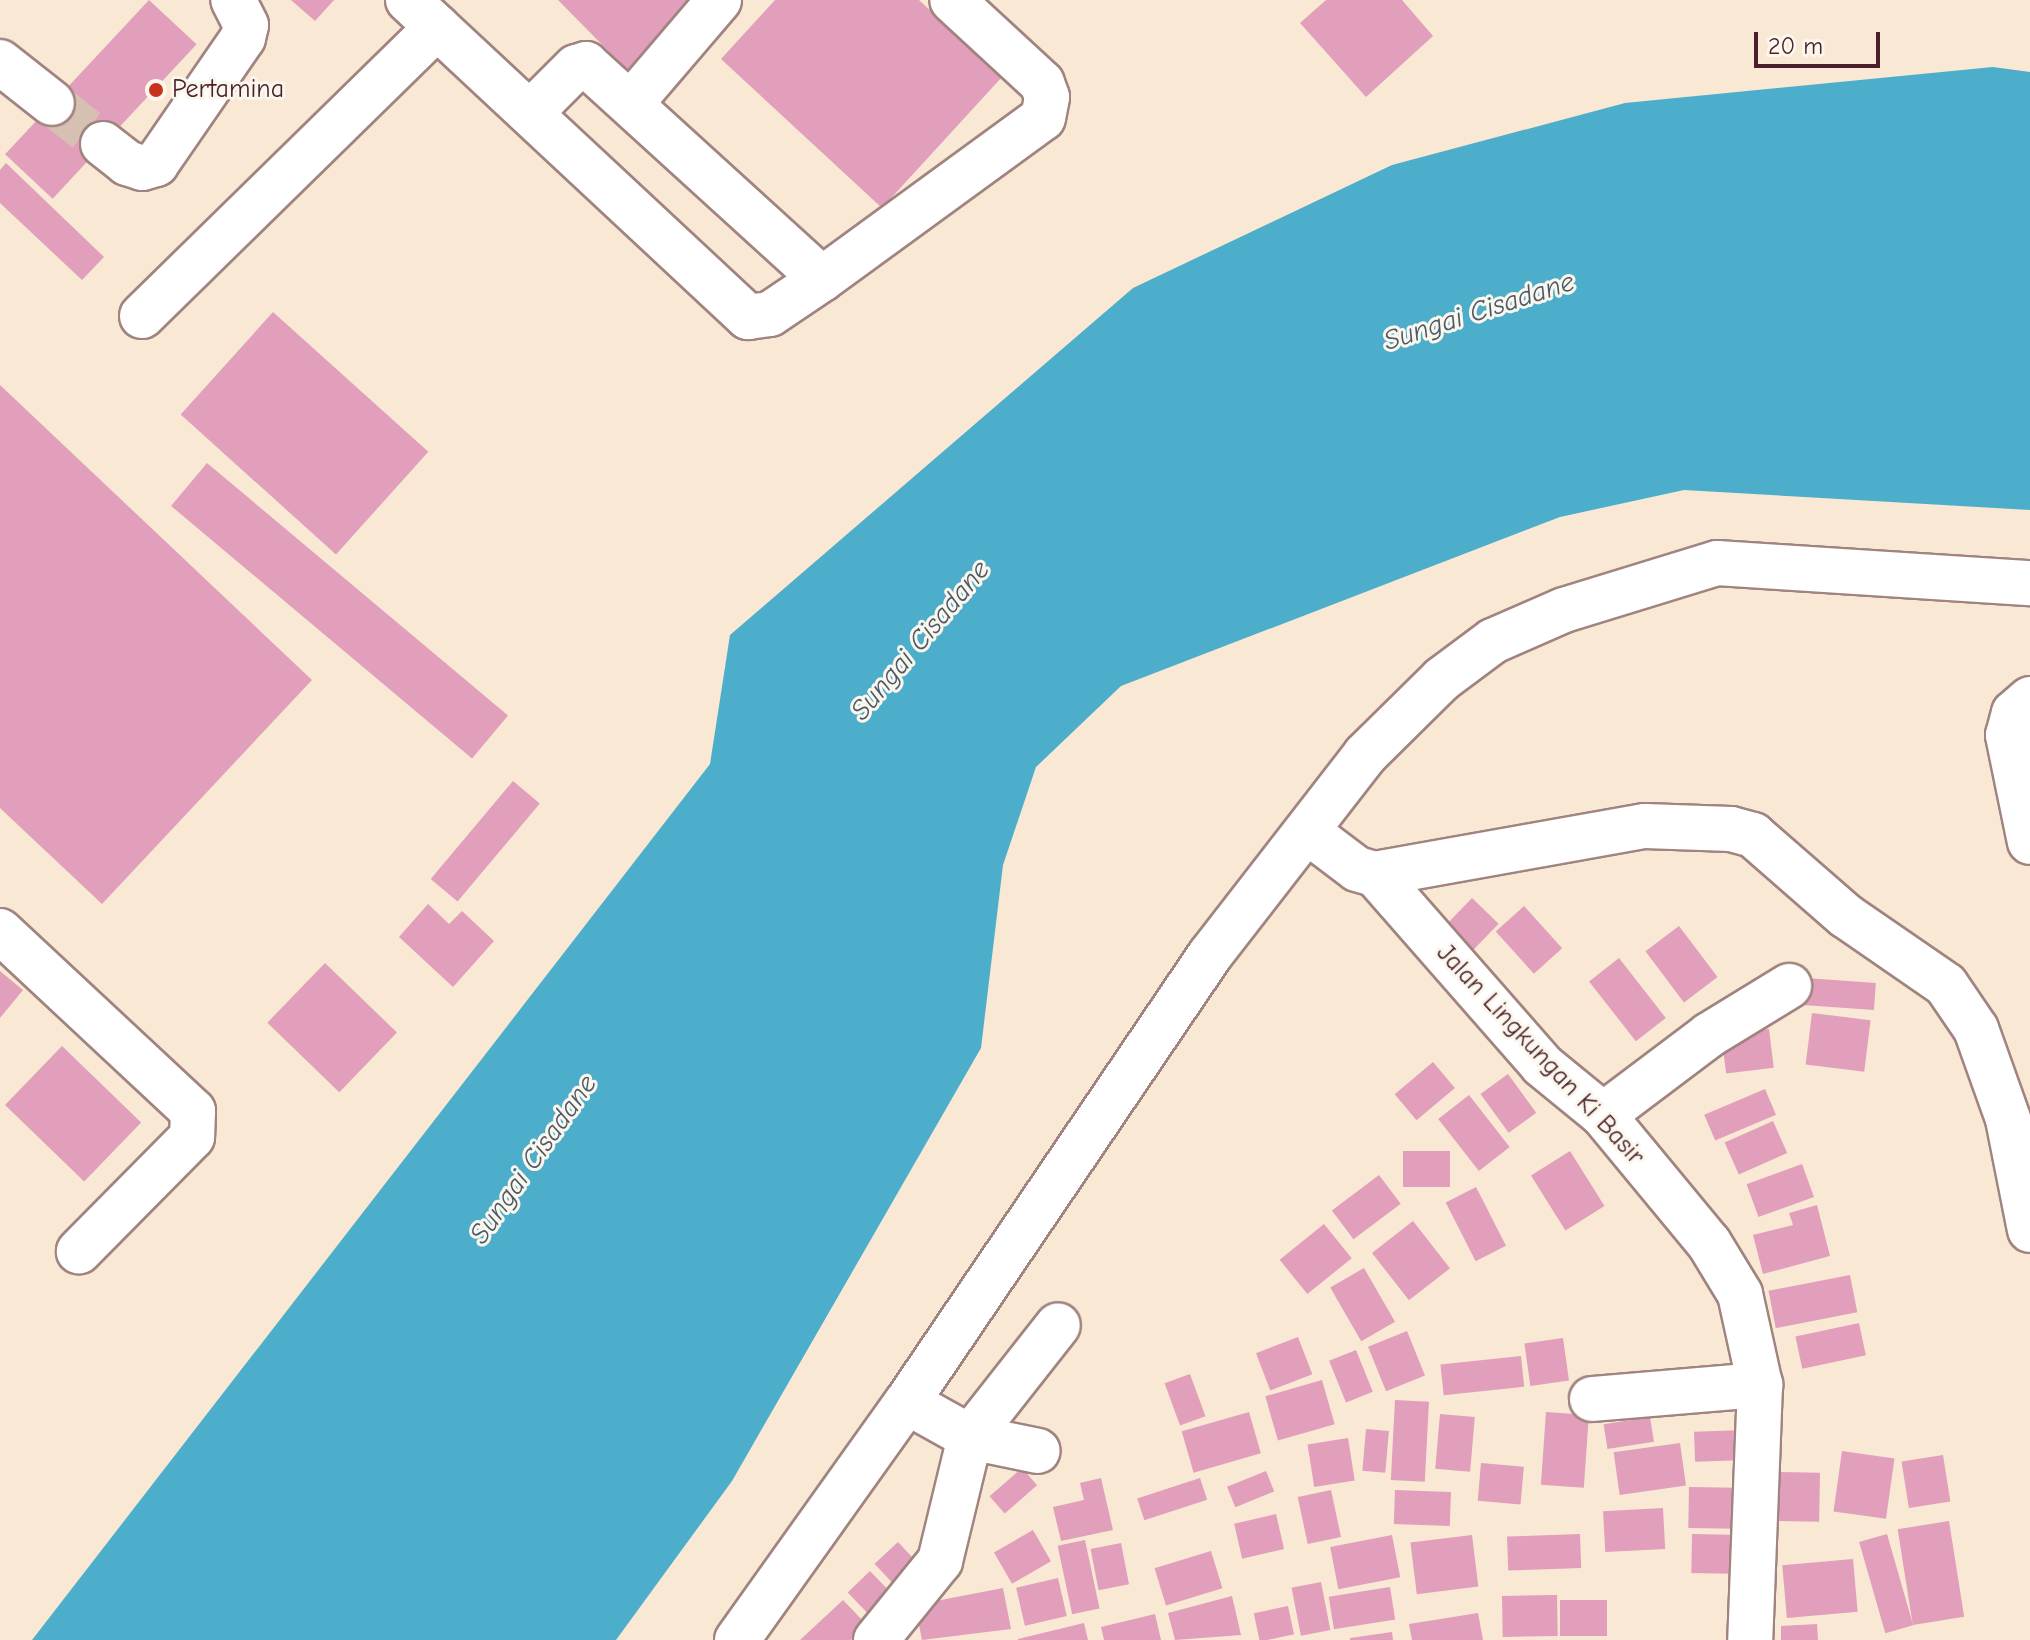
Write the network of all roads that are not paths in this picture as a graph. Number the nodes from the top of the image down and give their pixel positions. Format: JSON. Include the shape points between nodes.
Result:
{"nodes":[{"id":1,"x":233,"y":0,"type":"edge"},
{"id":2,"x":719,"y":0,"type":"edge"},
{"id":3,"x":952,"y":0,"type":"edge"},
{"id":4,"x":423,"y":14,"type":"edge"},
{"id":5,"x":0,"y":62,"type":"edge"},
{"id":6,"x":632,"y":102,"type":"junction"},
{"id":7,"x":52,"y":103,"type":"tunnel mouth"},
{"id":8,"x":532,"y":111,"type":"junction"},
{"id":9,"x":103,"y":144,"type":"tunnel mouth"},
{"id":10,"x":822,"y":279,"type":"junction"},
{"id":11,"x":142,"y":316,"type":"dead end"},
{"id":12,"x":2030,"y":583,"type":"edge"},
{"id":13,"x":2019,"y":717,"type":"edge"},
{"id":14,"x":1308,"y":832,"type":"junction"},
{"id":15,"x":2030,"y":842,"type":"edge"},
{"id":16,"x":1375,"y":874,"type":"junction"},
{"id":17,"x":0,"y":931,"type":"edge"},
{"id":18,"x":1789,"y":986,"type":"dead end"},
{"id":19,"x":1603,"y":1115,"type":"junction"},
{"id":20,"x":2030,"y":1230,"type":"edge"},
{"id":21,"x":79,"y":1251,"type":"dead end"},
{"id":22,"x":1058,"y":1325,"type":"dead end"},
{"id":23,"x":1760,"y":1385,"type":"junction"},
{"id":24,"x":1592,"y":1399,"type":"dead end"},
{"id":25,"x":907,"y":1402,"type":"junction"},
{"id":26,"x":970,"y":1437,"type":"junction"},
{"id":27,"x":1038,"y":1451,"type":"dead end"},
{"id":28,"x":737,"y":1640,"type":"edge"},
{"id":29,"x":876,"y":1640,"type":"edge"},
{"id":30,"x":1750,"y":1640,"type":"edge"}],
"edges":[{"from":1,"to":9,"type":"street","via":[[246,25],[243,38],[156,164],[142,168],[127,163]]},
{"from":2,"to":6,"type":"street"},
{"from":3,"to":10,"type":"street","via":[[1042,83],[1047,97],[1043,118]]},
{"from":4,"to":8,"type":"street"},
{"from":4,"to":11,"type":"street"},
{"from":5,"to":7,"type":"street"},
{"from":6,"to":8,"type":"street","via":[[580,64]]},
{"from":6,"to":10,"type":"street"},
{"from":8,"to":10,"type":"street","via":[[748,317],[770,314]]},
{"from":12,"to":14,"type":"street","via":[[1717,563],[1564,610],[1493,641],[1442,679],[1365,755]]},
{"from":13,"to":15,"type":"street"},
{"from":14,"to":16,"type":"street","name":"Jalan Lingkungan Ki Basir","via":[[1357,869]]},
{"from":14,"to":25,"type":"street","via":[[1210,955]]},
{"from":16,"to":19,"type":"street","name":"Jalan Lingkungan Ki Basir","via":[[1542,1065]]},
{"from":16,"to":20,"type":"street","via":[[1645,826],[1731,829],[1753,835],[1846,916],[1946,985],[1976,1029],[2008,1119]]},
{"from":17,"to":21,"type":"street","via":[[193,1111],[192,1137]]},
{"from":18,"to":19,"type":"street","via":[[1709,1035]]},
{"from":19,"to":23,"type":"street","name":"Jalan Lingkungan Ki Basir","via":[[1709,1243],[1740,1294]]},
{"from":22,"to":26,"type":"street"},
{"from":23,"to":24,"type":"street"},
{"from":23,"to":30,"type":"street","name":"Jalan Lingkungan Ki Basir"},
{"from":25,"to":26,"type":"street"},
{"from":25,"to":28,"type":"street"},
{"from":26,"to":27,"type":"street"},
{"from":26,"to":29,"type":"street","via":[[940,1561]]}]}
